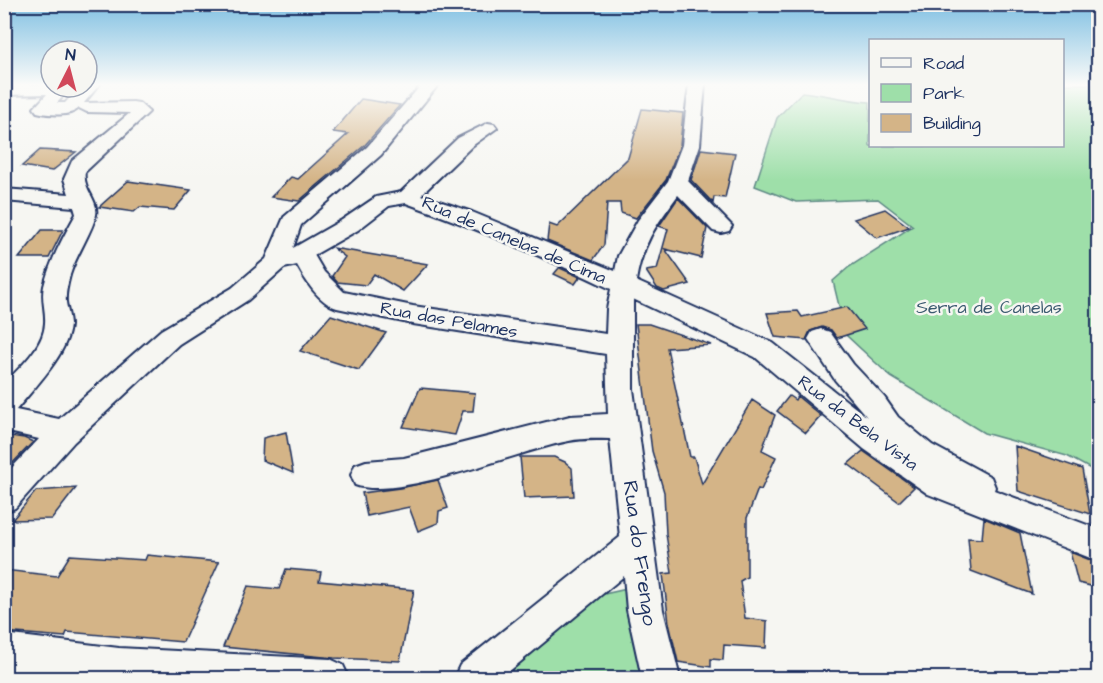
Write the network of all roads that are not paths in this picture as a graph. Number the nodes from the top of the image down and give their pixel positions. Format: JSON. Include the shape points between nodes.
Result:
{"nodes":[{"id":1,"x":137,"y":116,"type":"edge"},
{"id":2,"x":404,"y":116,"type":"edge"},
{"id":3,"x":694,"y":116,"type":"edge"},
{"id":4,"x":488,"y":128,"type":"dead end"},
{"id":5,"x":678,"y":182,"type":"junction"},
{"id":6,"x":4,"y":195,"type":"edge"},
{"id":7,"x":407,"y":197,"type":"junction"},
{"id":8,"x":83,"y":201,"type":"junction"},
{"id":9,"x":722,"y":226,"type":"dead end"},
{"id":10,"x":302,"y":253,"type":"junction"},
{"id":11,"x":276,"y":263,"type":"junction"},
{"id":12,"x":625,"y":287,"type":"junction"},
{"id":13,"x":821,"y":339,"type":"dead end"},
{"id":14,"x":619,"y":346,"type":"junction"},
{"id":15,"x":4,"y":404,"type":"edge"},
{"id":16,"x":4,"y":419,"type":"edge"},
{"id":17,"x":624,"y":426,"type":"junction"},
{"id":18,"x":64,"y":433,"type":"junction"},
{"id":19,"x":366,"y":476,"type":"dead end"},
{"id":20,"x":4,"y":498,"type":"edge"},
{"id":21,"x":1007,"y":511,"type":"junction"},
{"id":22,"x":637,"y":544,"type":"junction"},
{"id":23,"x":1098,"y":545,"type":"edge"},
{"id":24,"x":4,"y":652,"type":"edge"},
{"id":25,"x":330,"y":678,"type":"edge"},
{"id":26,"x":473,"y":678,"type":"edge"},
{"id":27,"x":661,"y":678,"type":"edge"}],
"edges":[{"from":1,"to":8,"type":"street","via":[[73,173],[73,182]]},
{"from":2,"to":11,"type":"street","via":[[374,151],[292,222]]},
{"from":3,"to":5,"type":"street","name":"Rua do Frengo","via":[[691,145]]},
{"from":4,"to":7,"type":"street","via":[[465,142]]},
{"from":5,"to":9,"type":"street"},
{"from":5,"to":12,"type":"street","name":"Rua do Frengo","via":[[649,220],[629,256]]},
{"from":6,"to":8,"type":"street"},
{"from":7,"to":10,"type":"street","name":"Rua de Canelas de Cima","via":[[383,201]]},
{"from":7,"to":12,"type":"street","name":"Rua de Canelas de Cima","via":[[465,216]]},
{"from":8,"to":15,"type":"street","via":[[86,214],[57,281],[56,333]]},
{"from":10,"to":11,"type":"street","name":"Rua de Canelas de Cima"},
{"from":10,"to":14,"type":"street","name":"Rua das Pelames","via":[[315,277],[337,299],[446,321]]},
{"from":11,"to":18,"type":"street","via":[[240,294],[170,337]]},
{"from":12,"to":14,"type":"street","name":"Rua do Frengo","via":[[619,309]]},
{"from":12,"to":21,"type":"street","name":"Rua da Bela Vista","via":[[764,350],[874,440],[939,484]]},
{"from":13,"to":21,"type":"street","via":[[888,426],[922,454],[976,483]]},
{"from":14,"to":17,"type":"street","name":"Rua do Frengo"},
{"from":16,"to":18,"type":"street"},
{"from":17,"to":19,"type":"street","via":[[570,428],[404,472]]},
{"from":17,"to":22,"type":"street","name":"Rua do Frengo"},
{"from":18,"to":20,"type":"street"},
{"from":21,"to":23,"type":"street","name":"Rua da Bela Vista"},
{"from":22,"to":26,"type":"street"},
{"from":22,"to":27,"type":"street","name":"Rua do Frengo","via":[[645,610]]},
{"from":24,"to":25,"type":"street","via":[[119,667]]}]}
